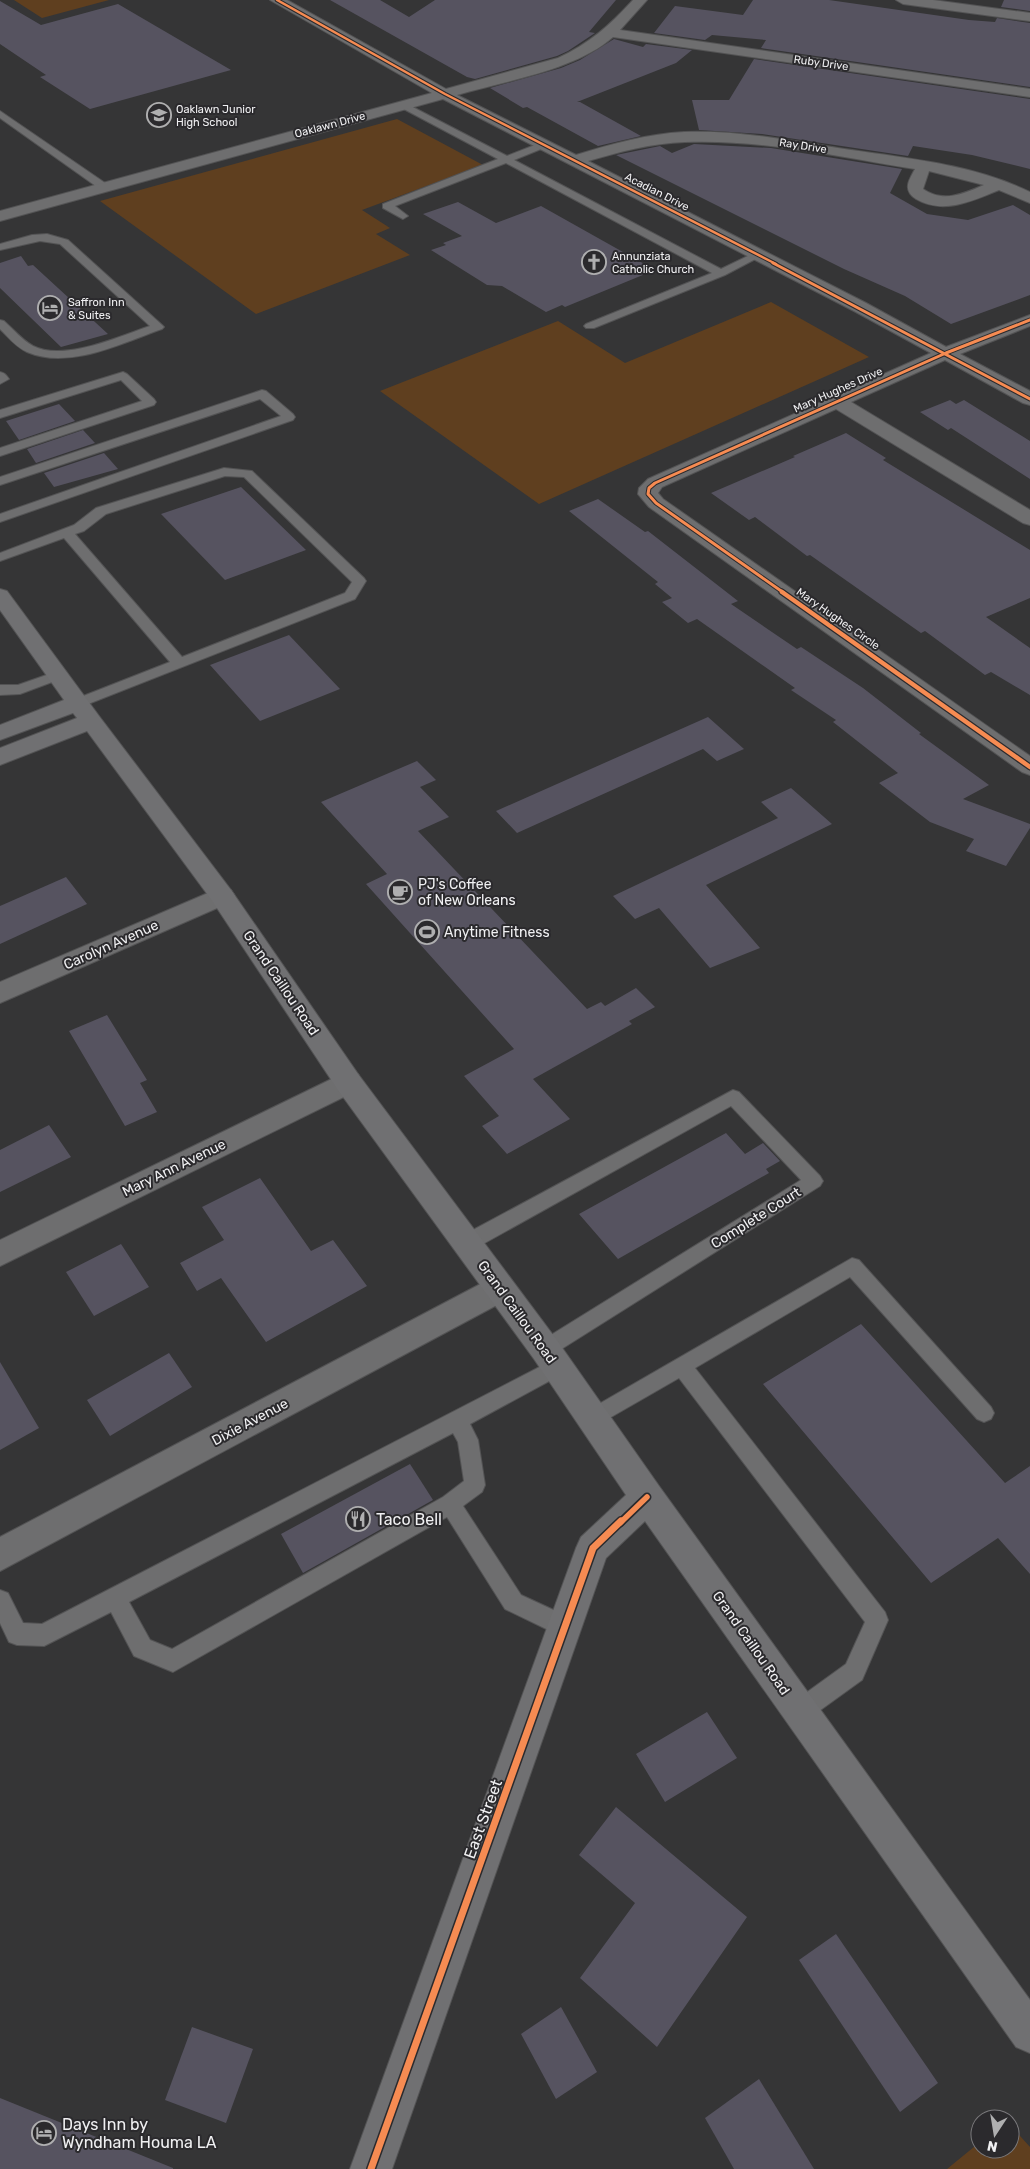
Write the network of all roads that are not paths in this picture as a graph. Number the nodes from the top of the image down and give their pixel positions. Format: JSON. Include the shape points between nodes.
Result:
{"nodes":[{"id":1,"x":277,"y":0,"type":"edge"},
{"id":2,"x":640,"y":0,"type":"edge"},
{"id":3,"x":903,"y":0,"type":"edge"},
{"id":4,"x":1030,"y":17,"type":"edge"},
{"id":5,"x":612,"y":33,"type":"junction"},
{"id":6,"x":1030,"y":93,"type":"edge"},
{"id":7,"x":444,"y":94,"type":"junction"},
{"id":8,"x":403,"y":105,"type":"junction"},
{"id":9,"x":0,"y":114,"type":"edge"},
{"id":10,"x":543,"y":145,"type":"junction"},
{"id":11,"x":505,"y":160,"type":"junction"},
{"id":12,"x":573,"y":161,"type":"junction"},
{"id":13,"x":925,"y":165,"type":"junction"},
{"id":14,"x":999,"y":184,"type":"junction"},
{"id":15,"x":104,"y":187,"type":"junction"},
{"id":16,"x":1030,"y":198,"type":"edge"},
{"id":17,"x":0,"y":216,"type":"edge"},
{"id":18,"x":403,"y":216,"type":"dead end"},
{"id":19,"x":0,"y":247,"type":"edge"},
{"id":20,"x":758,"y":255,"type":"junction"},
{"id":21,"x":721,"y":273,"type":"junction"},
{"id":22,"x":1030,"y":320,"type":"edge"},
{"id":23,"x":0,"y":323,"type":"edge"},
{"id":24,"x":590,"y":326,"type":"dead end"},
{"id":25,"x":946,"y":353,"type":"junction"},
{"id":26,"x":0,"y":375,"type":"edge"},
{"id":27,"x":0,"y":380,"type":"edge"},
{"id":28,"x":1030,"y":399,"type":"edge"},
{"id":29,"x":837,"y":402,"type":"junction"},
{"id":30,"x":0,"y":414,"type":"edge"},
{"id":31,"x":0,"y":452,"type":"edge"},
{"id":32,"x":0,"y":481,"type":"edge"},
{"id":33,"x":656,"y":483,"type":"joint"},
{"id":34,"x":0,"y":518,"type":"edge"},
{"id":35,"x":1030,"y":519,"type":"edge"},
{"id":36,"x":67,"y":532,"type":"junction"},
{"id":37,"x":0,"y":557,"type":"edge"},
{"id":38,"x":3,"y":606,"type":"edge"},
{"id":39,"x":179,"y":663,"type":"junction"},
{"id":40,"x":58,"y":675,"type":"junction"},
{"id":41,"x":1,"y":692,"type":"edge"},
{"id":42,"x":85,"y":712,"type":"junction"},
{"id":43,"x":0,"y":733,"type":"edge"},
{"id":44,"x":0,"y":757,"type":"edge"},
{"id":45,"x":1030,"y":767,"type":"edge"},
{"id":46,"x":222,"y":896,"type":"junction"},
{"id":47,"x":0,"y":993,"type":"edge"},
{"id":48,"x":348,"y":1082,"type":"junction"},
{"id":49,"x":467,"y":1243,"type":"junction"},
{"id":50,"x":0,"y":1254,"type":"edge"},
{"id":51,"x":499,"y":1289,"type":"junction"},
{"id":52,"x":551,"y":1358,"type":"junction"},
{"id":53,"x":681,"y":1365,"type":"junction"},
{"id":54,"x":984,"y":1413,"type":"dead end"},
{"id":55,"x":592,"y":1418,"type":"junction"},
{"id":56,"x":457,"y":1421,"type":"junction"},
{"id":57,"x":648,"y":1498,"type":"junction"},
{"id":58,"x":450,"y":1504,"type":"junction"},
{"id":59,"x":0,"y":1554,"type":"edge"},
{"id":60,"x":115,"y":1598,"type":"junction"},
{"id":61,"x":0,"y":1600,"type":"edge"},
{"id":62,"x":565,"y":1627,"type":"junction"},
{"id":63,"x":800,"y":1711,"type":"junction"},
{"id":64,"x":1030,"y":2033,"type":"edge"},
{"id":65,"x":371,"y":2169,"type":"edge"}],
"edges":[{"from":1,"to":7,"type":"street","name":"Acadian Drive"},
{"from":2,"to":5,"type":"street","name":"Oaklawn Drive"},
{"from":3,"to":4,"type":"street"},
{"from":5,"to":6,"type":"street","name":"Ruby Drive"},
{"from":5,"to":7,"type":"street","name":"Oaklawn Drive","via":[[592,48],[563,61]]},
{"from":7,"to":8,"type":"street","name":"Oaklawn Drive"},
{"from":7,"to":10,"type":"street","name":"Acadian Drive"},
{"from":8,"to":11,"type":"lane"},
{"from":8,"to":15,"type":"street","name":"Oaklawn Drive"},
{"from":9,"to":15,"type":"lane"},
{"from":10,"to":11,"type":"lane"},
{"from":10,"to":12,"type":"street","name":"Acadian Drive"},
{"from":11,"to":18,"type":"lane","via":[[387,206]]},
{"from":11,"to":21,"type":"lane"},
{"from":12,"to":13,"type":"street","name":"Ray Drive","via":[[651,140],[714,136],[764,139]]},
{"from":12,"to":20,"type":"street","name":"Acadian Drive"},
{"from":13,"to":14,"type":"street","name":"Ray Drive"},
{"from":13,"to":14,"type":"street","via":[[914,187],[925,199],[960,199]]},
{"from":14,"to":16,"type":"street","name":"Ray Drive"},
{"from":15,"to":17,"type":"street","name":"Oaklawn Drive"},
{"from":19,"to":23,"type":"lane","via":[[39,236],[64,242],[158,327],[68,355],[51,355],[30,350]]},
{"from":20,"to":21,"type":"lane"},
{"from":20,"to":25,"type":"street","name":"Acadian Drive"},
{"from":21,"to":24,"type":"lane"},
{"from":22,"to":25,"type":"street","name":"Mary Hughes Drive"},
{"from":25,"to":28,"type":"street","name":"Acadian Drive"},
{"from":25,"to":29,"type":"street","name":"Mary Hughes Drive"},
{"from":26,"to":27,"type":"lane","via":[[3,379]]},
{"from":29,"to":33,"type":"street","name":"Mary Hughes Drive"},
{"from":29,"to":35,"type":"street"},
{"from":30,"to":31,"type":"lane","via":[[123,376],[150,402]]},
{"from":32,"to":34,"type":"lane","via":[[262,394],[289,417]]},
{"from":33,"to":45,"type":"street","name":"Mary Hughes Circle","via":[[649,488],[648,494],[656,503]]},
{"from":36,"to":37,"type":"lane"},
{"from":36,"to":39,"type":"lane"},
{"from":36,"to":39,"type":"lane","via":[[79,528],[101,511],[224,472],[248,474],[358,581],[350,596]]},
{"from":38,"to":40,"type":"main road","name":"Grand Caillou Road"},
{"from":39,"to":42,"type":"lane"},
{"from":40,"to":41,"type":"lane","via":[[20,689]]},
{"from":40,"to":42,"type":"main road","name":"Grand Caillou Road"},
{"from":42,"to":43,"type":"main road"},
{"from":42,"to":44,"type":"main road"},
{"from":42,"to":46,"type":"main road","name":"Grand Caillou Road"},
{"from":46,"to":47,"type":"street","name":"Carolyn Avenue"},
{"from":46,"to":48,"type":"main road","name":"Grand Caillou Road"},
{"from":48,"to":49,"type":"main road","name":"Grand Caillou Road"},
{"from":48,"to":50,"type":"street","name":"Mary Ann Avenue"},
{"from":49,"to":51,"type":"main road","name":"Grand Caillou Road"},
{"from":49,"to":52,"type":"lane","name":"Complete Court","via":[[733,1097],[814,1181]]},
{"from":51,"to":52,"type":"main road","name":"Grand Caillou Road"},
{"from":51,"to":59,"type":"street","name":"Dixie Avenue"},
{"from":52,"to":55,"type":"main road","name":"Grand Caillou Road"},
{"from":52,"to":56,"type":"lane"},
{"from":53,"to":54,"type":"lane","via":[[852,1266]]},
{"from":53,"to":55,"type":"lane"},
{"from":53,"to":63,"type":"lane","via":[[876,1620],[854,1672]]},
{"from":55,"to":57,"type":"main road","name":"Grand Caillou Road"},
{"from":56,"to":58,"type":"lane","via":[[468,1440],[475,1484]]},
{"from":56,"to":60,"type":"lane"},
{"from":57,"to":62,"type":"main road","name":"East Street","via":[[593,1548]]},
{"from":57,"to":63,"type":"main road","name":"Grand Caillou Road"},
{"from":58,"to":60,"type":"lane","via":[[173,1661],[142,1648]]},
{"from":58,"to":62,"type":"lane","via":[[513,1602]]},
{"from":60,"to":61,"type":"lane","via":[[44,1635],[17,1634]]},
{"from":62,"to":65,"type":"main road","name":"East Street"},
{"from":63,"to":64,"type":"main road","name":"Grand Caillou Road"}]}
